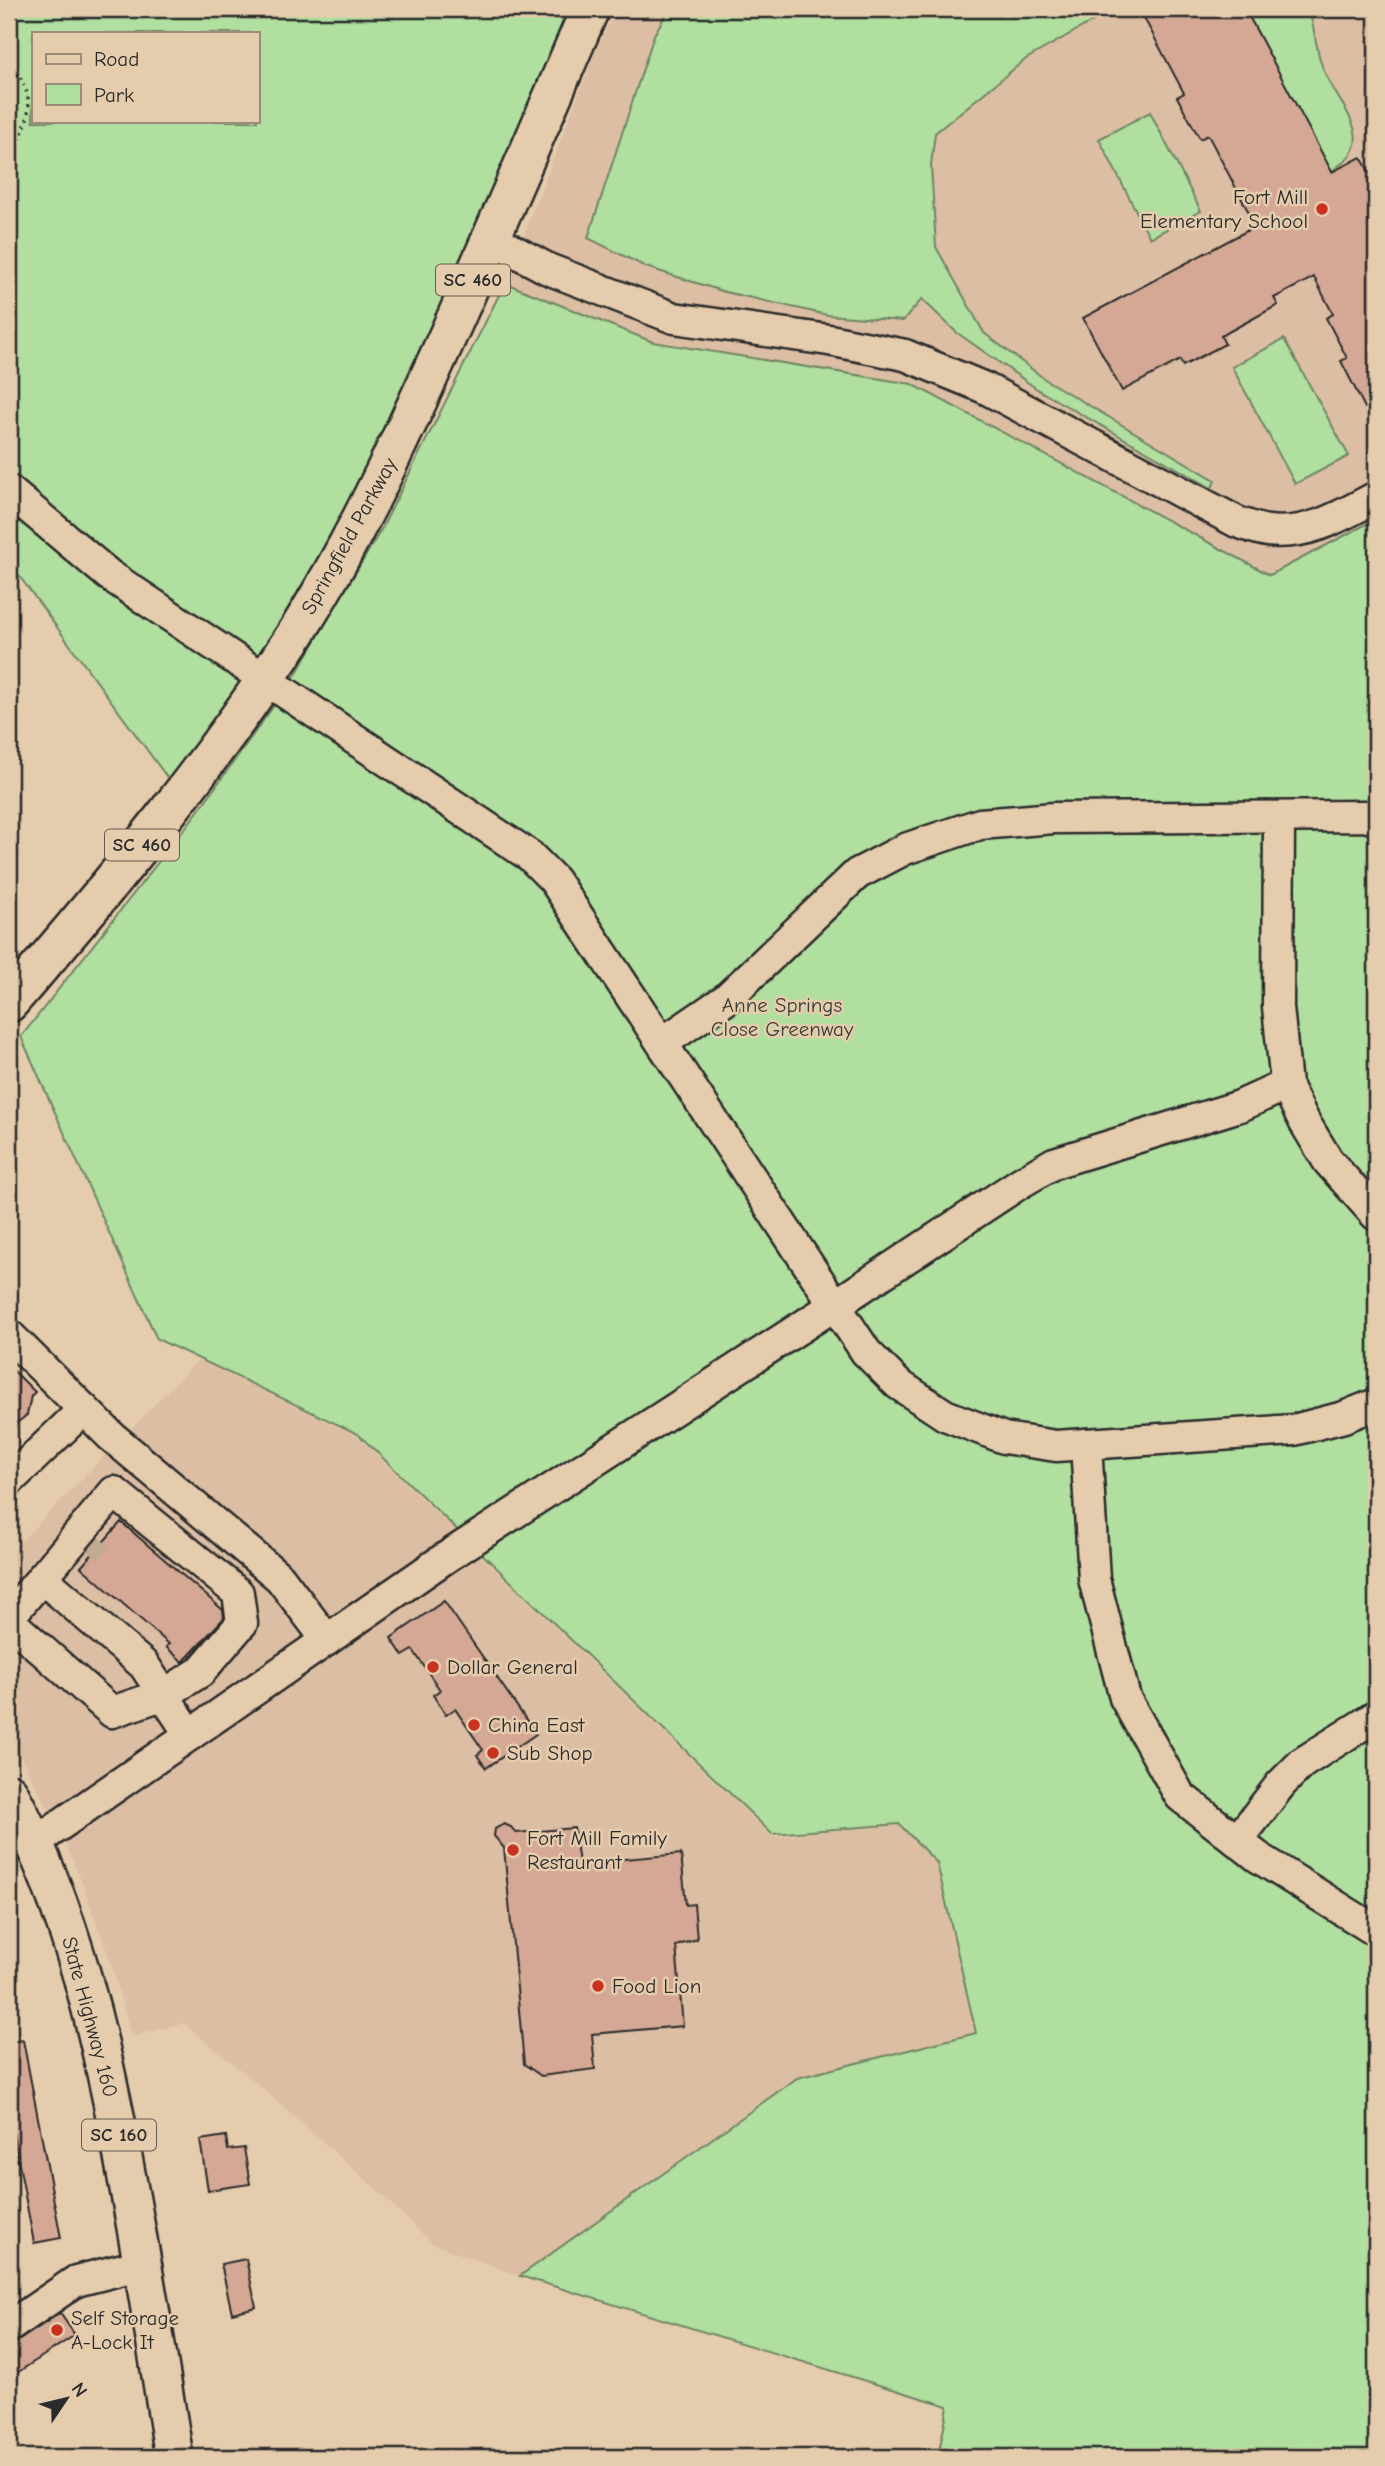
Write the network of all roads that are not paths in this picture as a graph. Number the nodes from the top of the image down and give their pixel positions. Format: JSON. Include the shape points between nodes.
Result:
{"nodes":[{"id":1,"x":590,"y":9,"type":"edge"},
{"id":2,"x":492,"y":239,"type":"junction"},
{"id":3,"x":9,"y":491,"type":"edge"},
{"id":4,"x":1376,"y":497,"type":"edge"},
{"id":5,"x":264,"y":678,"type":"junction"},
{"id":6,"x":1279,"y":817,"type":"junction"},
{"id":7,"x":1376,"y":819,"type":"edge"},
{"id":8,"x":9,"y":1003,"type":"edge"},
{"id":9,"x":662,"y":1042,"type":"junction"},
{"id":10,"x":1286,"y":1085,"type":"junction"},
{"id":11,"x":1376,"y":1215,"type":"edge"},
{"id":12,"x":835,"y":1305,"type":"junction"},
{"id":13,"x":9,"y":1335,"type":"edge"},
{"id":14,"x":1376,"y":1404,"type":"edge"},
{"id":15,"x":84,"y":1409,"type":"junction"},
{"id":16,"x":1086,"y":1444,"type":"junction"},
{"id":17,"x":9,"y":1481,"type":"edge"},
{"id":18,"x":127,"y":1502,"type":"junction"},
{"id":19,"x":229,"y":1535,"type":"junction"},
{"id":20,"x":72,"y":1556,"type":"junction"},
{"id":21,"x":205,"y":1566,"type":"junction"},
{"id":22,"x":9,"y":1619,"type":"edge"},
{"id":23,"x":327,"y":1640,"type":"junction"},
{"id":24,"x":164,"y":1694,"type":"junction"},
{"id":25,"x":1376,"y":1716,"type":"edge"},
{"id":26,"x":190,"y":1735,"type":"junction"},
{"id":27,"x":9,"y":1793,"type":"edge"},
{"id":28,"x":1237,"y":1841,"type":"junction"},
{"id":29,"x":34,"y":1843,"type":"junction"},
{"id":30,"x":1376,"y":1931,"type":"edge"},
{"id":31,"x":143,"y":2264,"type":"junction"},
{"id":32,"x":9,"y":2327,"type":"edge"},
{"id":33,"x":174,"y":2457,"type":"edge"}],
"edges":[{"from":1,"to":2,"type":"main road","name":"Springfield Parkway","number":"SC 460"},
{"from":2,"to":4,"type":"street","via":[[548,269],[674,318],[905,355],[985,388],[1237,522],[1266,531],[1298,532],[1334,520]]},
{"from":2,"to":5,"type":"main road","name":"Springfield Parkway","number":"SC 460","via":[[393,457],[295,635]]},
{"from":3,"to":5,"type":"street","via":[[109,575]]},
{"from":5,"to":8,"type":"main road","name":"Springfield Parkway","number":"SC 460","via":[[237,723],[169,812]]},
{"from":5,"to":9,"type":"street","via":[[530,856],[554,880]]},
{"from":6,"to":7,"type":"street"},
{"from":6,"to":9,"type":"street","via":[[1054,818],[980,824],[905,849],[858,874],[725,1000]]},
{"from":6,"to":10,"type":"street","via":[[1278,1007]]},
{"from":9,"to":12,"type":"street"},
{"from":10,"to":11,"type":"street","via":[[1328,1161]]},
{"from":10,"to":12,"type":"street","via":[[1240,1106],[1054,1163]]},
{"from":12,"to":16,"type":"street","via":[[866,1352],[898,1384],[945,1415],[1004,1438],[1056,1446]]},
{"from":12,"to":23,"type":"street"},
{"from":13,"to":15,"type":"street"},
{"from":14,"to":16,"type":"street","via":[[1294,1430]]},
{"from":15,"to":17,"type":"street"},
{"from":15,"to":19,"type":"street"},
{"from":16,"to":28,"type":"street","via":[[1094,1579],[1125,1698],[1180,1796]]},
{"from":18,"to":20,"type":"street"},
{"from":18,"to":20,"type":"street","via":[[114,1492]]},
{"from":18,"to":21,"type":"street"},
{"from":19,"to":21,"type":"street"},
{"from":19,"to":23,"type":"street","via":[[287,1585]]},
{"from":20,"to":22,"type":"street"},
{"from":20,"to":24,"type":"street"},
{"from":21,"to":24,"type":"street","via":[[238,1592],[242,1623],[200,1672]]},
{"from":22,"to":24,"type":"street","via":[[112,1712]]},
{"from":23,"to":26,"type":"street"},
{"from":24,"to":26,"type":"street"},
{"from":25,"to":28,"type":"street","via":[[1302,1763]]},
{"from":26,"to":29,"type":"street"},
{"from":27,"to":29,"type":"main road","name":"State Highway 160","number":"SC 160"},
{"from":28,"to":30,"type":"street"},
{"from":29,"to":31,"type":"main road","name":"State Highway 160","number":"SC 160","via":[[91,2008]]},
{"from":31,"to":32,"type":"street","via":[[76,2281]]},
{"from":31,"to":33,"type":"main road","name":"State Highway 160","number":"SC 160"}]}
